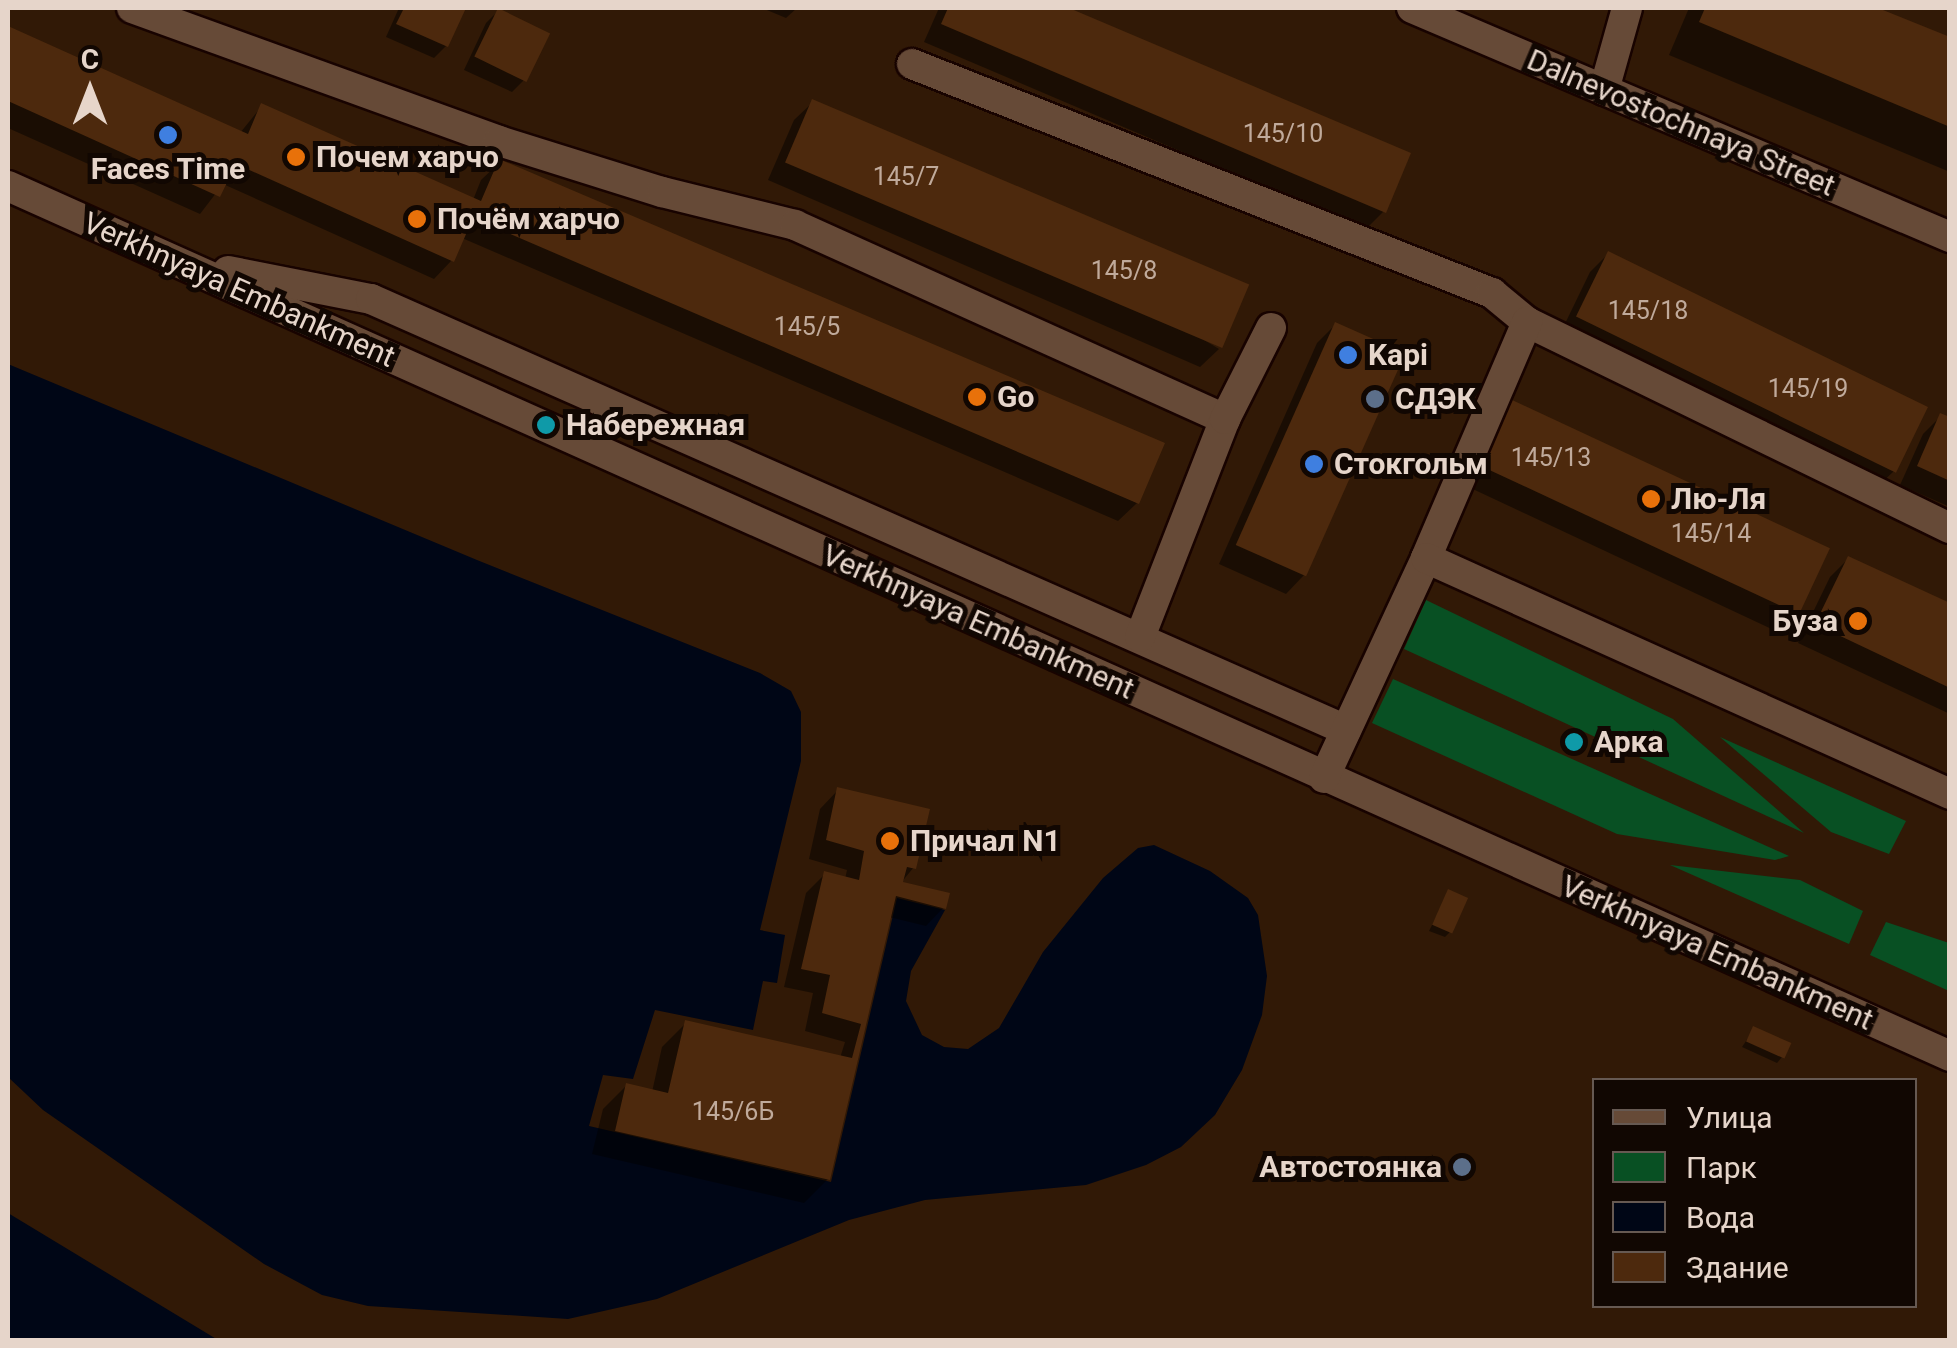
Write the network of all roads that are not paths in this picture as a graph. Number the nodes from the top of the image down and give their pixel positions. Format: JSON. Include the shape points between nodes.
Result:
{"nodes":[{"id":1,"x":132,"y":8,"type":"edge"},
{"id":2,"x":1412,"y":8,"type":"edge"},
{"id":3,"x":1627,"y":8,"type":"edge"},
{"id":4,"x":912,"y":64,"type":"dead end"},
{"id":5,"x":1604,"y":90,"type":"junction"},
{"id":6,"x":8,"y":186,"type":"edge"},
{"id":7,"x":1950,"y":237,"type":"edge"},
{"id":8,"x":177,"y":262,"type":"junction"},
{"id":9,"x":1527,"y":322,"type":"junction"},
{"id":10,"x":1271,"y":328,"type":"dead end"},
{"id":11,"x":1226,"y":419,"type":"junction"},
{"id":12,"x":1950,"y":528,"type":"edge"},
{"id":13,"x":1426,"y":558,"type":"junction"},
{"id":14,"x":1140,"y":637,"type":"junction"},
{"id":15,"x":1346,"y":730,"type":"junction"},
{"id":16,"x":1324,"y":778,"type":"junction"},
{"id":17,"x":1950,"y":794,"type":"edge"},
{"id":18,"x":1950,"y":1056,"type":"edge"}],
"edges":[{"from":1,"to":11,"type":"street","via":[[499,141],[662,192],[795,224]]},
{"from":2,"to":5,"type":"street","name":"Dalnevostochnaya Street"},
{"from":3,"to":5,"type":"street"},
{"from":4,"to":9,"type":"street","via":[[1460,280],[1492,294]]},
{"from":5,"to":7,"type":"street","name":"Dalnevostochnaya Street"},
{"from":6,"to":8,"type":"street","name":"Verkhnyaya Embankment"},
{"from":8,"to":14,"type":"street","via":[[371,299]]},
{"from":8,"to":16,"type":"street","name":"Verkhnyaya Embankment"},
{"from":9,"to":12,"type":"street"},
{"from":9,"to":13,"type":"street"},
{"from":10,"to":11,"type":"street"},
{"from":11,"to":14,"type":"street"},
{"from":13,"to":15,"type":"street"},
{"from":13,"to":17,"type":"street"},
{"from":14,"to":15,"type":"street"},
{"from":15,"to":16,"type":"street"},
{"from":16,"to":18,"type":"street","name":"Verkhnyaya Embankment"}]}
